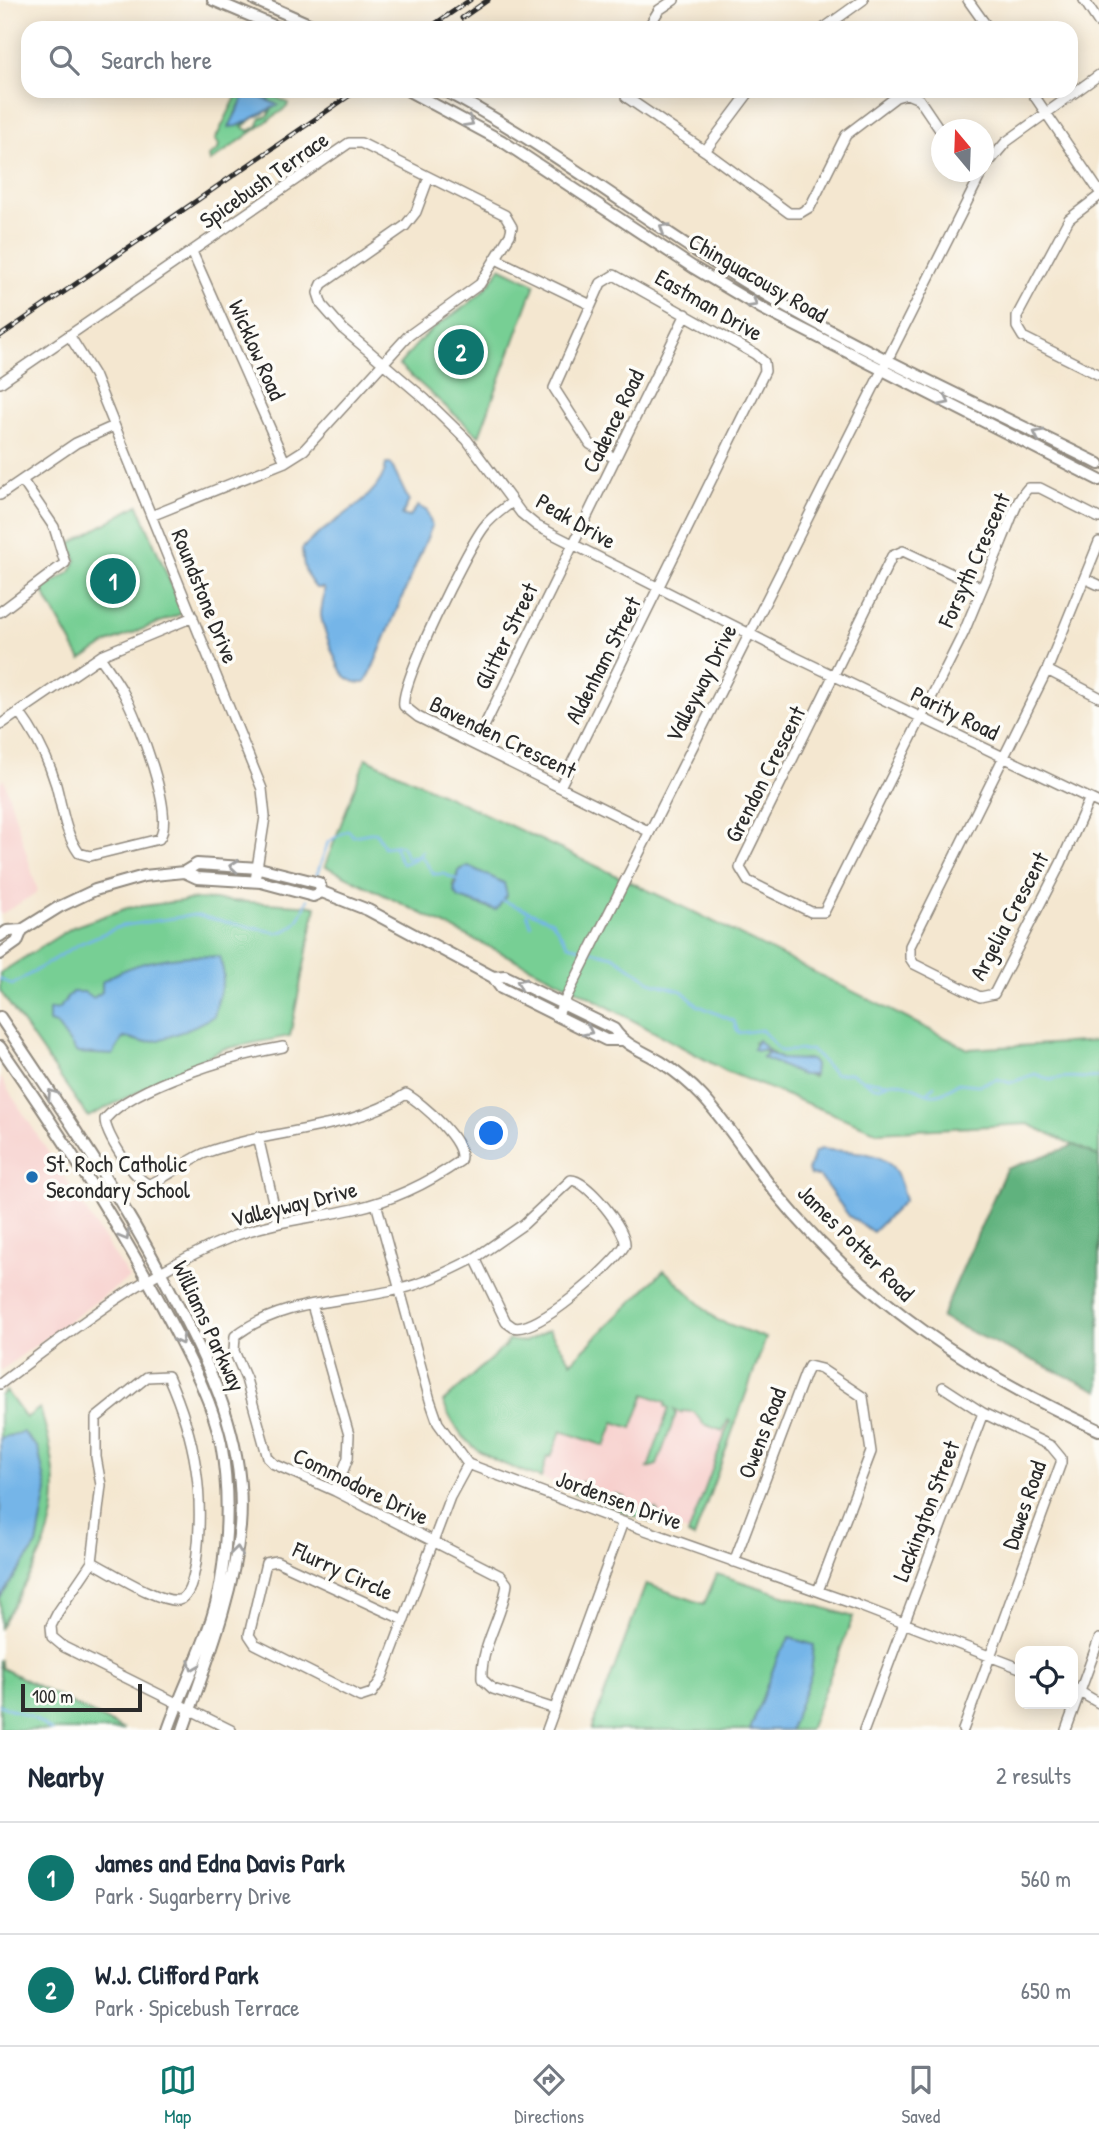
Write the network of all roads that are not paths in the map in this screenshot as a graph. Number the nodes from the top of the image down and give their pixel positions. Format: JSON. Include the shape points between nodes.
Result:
{"nodes":[{"id":1,"x":213,"y":0,"type":"edge"},
{"id":2,"x":255,"y":0,"type":"edge"},
{"id":3,"x":674,"y":0,"type":"edge"},
{"id":4,"x":863,"y":0,"type":"edge"},
{"id":5,"x":968,"y":0,"type":"edge"},
{"id":6,"x":1084,"y":0,"type":"edge"},
{"id":7,"x":262,"y":21,"type":"edge"},
{"id":8,"x":302,"y":21,"type":"edge"},
{"id":9,"x":652,"y":21,"type":"edge"},
{"id":10,"x":834,"y":21,"type":"edge"},
{"id":11,"x":983,"y":21,"type":"edge"},
{"id":12,"x":1099,"y":23,"type":"edge"},
{"id":13,"x":1099,"y":75,"type":"edge"},
{"id":14,"x":1078,"y":89,"type":"edge"},
{"id":15,"x":422,"y":98,"type":"edge"},
{"id":16,"x":457,"y":98,"type":"edge"},
{"id":17,"x":630,"y":98,"type":"edge"},
{"id":18,"x":745,"y":98,"type":"edge"},
{"id":19,"x":895,"y":98,"type":"edge"},
{"id":20,"x":916,"y":98,"type":"edge"},
{"id":21,"x":1036,"y":98,"type":"edge"},
{"id":22,"x":1064,"y":98,"type":"edge"},
{"id":23,"x":1045,"y":111,"type":"junction"},
{"id":24,"x":933,"y":119,"type":"edge"},
{"id":25,"x":705,"y":151,"type":"junction"},
{"id":26,"x":994,"y":157,"type":"edge"},
{"id":27,"x":429,"y":177,"type":"junction"},
{"id":28,"x":976,"y":182,"type":"edge"},
{"id":29,"x":1099,"y":193,"type":"edge"},
{"id":30,"x":193,"y":254,"type":"junction"},
{"id":31,"x":496,"y":259,"type":"junction"},
{"id":32,"x":590,"y":305,"type":"junction"},
{"id":33,"x":687,"y":314,"type":"junction"},
{"id":34,"x":69,"y":335,"type":"junction"},
{"id":35,"x":383,"y":362,"type":"junction"},
{"id":36,"x":887,"y":365,"type":"junction"},
{"id":37,"x":1099,"y":375,"type":"edge"},
{"id":38,"x":0,"y":383,"type":"edge"},
{"id":39,"x":114,"y":426,"type":"junction"},
{"id":40,"x":616,"y":459,"type":"junction"},
{"id":41,"x":285,"y":462,"type":"junction"},
{"id":42,"x":1099,"y":464,"type":"edge"},
{"id":43,"x":22,"y":480,"type":"junction"},
{"id":44,"x":1099,"y":481,"type":"edge"},
{"id":45,"x":0,"y":495,"type":"edge"},
{"id":46,"x":512,"y":502,"type":"junction"},
{"id":47,"x":151,"y":516,"type":"junction"},
{"id":48,"x":1099,"y":518,"type":"edge"},
{"id":49,"x":1099,"y":542,"type":"edge"},
{"id":50,"x":573,"y":544,"type":"junction"},
{"id":51,"x":1086,"y":579,"type":"junction"},
{"id":52,"x":1099,"y":585,"type":"edge"},
{"id":53,"x":660,"y":588,"type":"junction"},
{"id":54,"x":982,"y":588,"type":"junction"},
{"id":55,"x":0,"y":612,"type":"edge"},
{"id":56,"x":193,"y":617,"type":"junction"},
{"id":57,"x":747,"y":633,"type":"junction"},
{"id":58,"x":100,"y":657,"type":"junction"},
{"id":59,"x":795,"y":657,"type":"joint"},
{"id":60,"x":1047,"y":670,"type":"junction"},
{"id":61,"x":835,"y":677,"type":"junction"},
{"id":62,"x":1099,"y":696,"type":"edge"},
{"id":63,"x":19,"y":712,"type":"junction"},
{"id":64,"x":923,"y":719,"type":"junction"},
{"id":65,"x":0,"y":725,"type":"edge"},
{"id":66,"x":475,"y":745,"type":"junction"},
{"id":67,"x":1003,"y":758,"type":"junction"},
{"id":68,"x":560,"y":787,"type":"junction"},
{"id":69,"x":1089,"y":800,"type":"junction"},
{"id":70,"x":1099,"y":803,"type":"edge"},
{"id":71,"x":648,"y":831,"type":"junction"},
{"id":72,"x":257,"y":868,"type":"junction"},
{"id":73,"x":184,"y":872,"type":"junction"},
{"id":74,"x":255,"y":881,"type":"junction"},
{"id":75,"x":322,"y":892,"type":"junction"},
{"id":76,"x":22,"y":930,"type":"junction"},
{"id":77,"x":0,"y":936,"type":"edge"},
{"id":78,"x":0,"y":954,"type":"edge"},
{"id":79,"x":493,"y":977,"type":"junction"},
{"id":80,"x":563,"y":1003,"type":"junction"},
{"id":81,"x":557,"y":1016,"type":"junction"},
{"id":82,"x":0,"y":1017,"type":"edge"},
{"id":83,"x":621,"y":1040,"type":"junction"},
{"id":84,"x":0,"y":1047,"type":"edge"},
{"id":85,"x":283,"y":1047,"type":"dead end"},
{"id":86,"x":258,"y":1137,"type":"junction"},
{"id":87,"x":376,"y":1203,"type":"junction"},
{"id":88,"x":278,"y":1223,"type":"junction"},
{"id":89,"x":475,"y":1258,"type":"junction"},
{"id":90,"x":161,"y":1273,"type":"junction"},
{"id":91,"x":148,"y":1279,"type":"junction"},
{"id":92,"x":400,"y":1289,"type":"junction"},
{"id":93,"x":312,"y":1305,"type":"junction"},
{"id":94,"x":0,"y":1384,"type":"edge"},
{"id":95,"x":943,"y":1387,"type":"dead end"},
{"id":96,"x":983,"y":1413,"type":"junction"},
{"id":97,"x":1099,"y":1430,"type":"edge"},
{"id":98,"x":468,"y":1464,"type":"junction"},
{"id":99,"x":335,"y":1491,"type":"junction"},
{"id":100,"x":623,"y":1522,"type":"junction"},
{"id":101,"x":433,"y":1543,"type":"junction"},
{"id":102,"x":92,"y":1562,"type":"junction"},
{"id":103,"x":734,"y":1562,"type":"junction"},
{"id":104,"x":818,"y":1591,"type":"junction"},
{"id":105,"x":404,"y":1620,"type":"junction"},
{"id":106,"x":904,"y":1622,"type":"junction"},
{"id":107,"x":1099,"y":1639,"type":"edge"},
{"id":108,"x":989,"y":1656,"type":"junction"},
{"id":109,"x":1015,"y":1666,"type":"edge"},
{"id":110,"x":1078,"y":1685,"type":"edge"},
{"id":111,"x":1078,"y":1690,"type":"edge"},
{"id":112,"x":1099,"y":1703,"type":"edge"},
{"id":113,"x":177,"y":1704,"type":"junction"},
{"id":114,"x":555,"y":1709,"type":"junction"},
{"id":115,"x":1071,"y":1709,"type":"edge"},
{"id":116,"x":190,"y":1710,"type":"junction"},
{"id":117,"x":168,"y":1730,"type":"edge"},
{"id":118,"x":183,"y":1730,"type":"edge"},
{"id":119,"x":231,"y":1730,"type":"edge"},
{"id":120,"x":548,"y":1730,"type":"edge"},
{"id":121,"x":864,"y":1730,"type":"edge"},
{"id":122,"x":963,"y":1730,"type":"edge"},
{"id":123,"x":1066,"y":1730,"type":"edge"}],
"edges":[{"from":1,"to":7,"type":"main road"},
{"from":2,"to":8,"type":"main road"},
{"from":3,"to":9,"type":"street"},
{"from":4,"to":10,"type":"street"},
{"from":5,"to":11,"type":"street"},
{"from":6,"to":12,"type":"street"},
{"from":13,"to":14,"type":"street","name":"Valleyway Drive"},
{"from":15,"to":36,"type":"main road","name":"Chinguacousy Road","one_way":true,"via":[[502,141],[761,307]]},
{"from":36,"to":16,"type":"main road","name":"Chinguacousy Road","one_way":true,"via":[[765,294]]},
{"from":17,"to":25,"type":"street"},
{"from":18,"to":25,"type":"street"},
{"from":19,"to":25,"type":"street","via":[[846,135],[810,207],[800,213],[789,213]]},
{"from":20,"to":24,"type":"street"},
{"from":21,"to":23,"type":"street"},
{"from":22,"to":23,"type":"street","name":"Valleyway Drive"},
{"from":23,"to":26,"type":"street","name":"Valleyway Drive"},
{"from":23,"to":29,"type":"street"},
{"from":27,"to":30,"type":"street","name":"Spicebush Terrace","via":[[361,143],[349,143]]},
{"from":27,"to":31,"type":"street","name":"Spicebush Terrace","via":[[505,215],[512,227]]},
{"from":27,"to":35,"type":"street","name":"Peak Drive","via":[[416,212],[405,226],[322,284],[318,293],[322,306],[343,329]]},
{"from":28,"to":36,"type":"street","name":"Valleyway Drive"},
{"from":29,"to":37,"type":"street","via":[[1069,219],[1017,316],[1017,327],[1023,337]]},
{"from":30,"to":34,"type":"street","name":"Spicebush Terrace"},
{"from":30,"to":41,"type":"street","name":"Wicklow Road"},
{"from":31,"to":32,"type":"street"},
{"from":31,"to":35,"type":"street","name":"Spicebush Terrace","via":[[480,284],[421,325]]},
{"from":32,"to":33,"type":"street","name":"Eastman Drive","via":[[604,279],[614,275]]},
{"from":32,"to":40,"type":"street","name":"Eastman Drive","via":[[554,388],[590,444]]},
{"from":33,"to":40,"type":"street","name":"Cadence Road"},
{"from":33,"to":53,"type":"street","name":"Eastman Drive","via":[[759,356],[765,368]]},
{"from":34,"to":38,"type":"street","name":"Spicebush Terrace"},
{"from":34,"to":39,"type":"street","name":"Roundstone Drive","via":[[94,375]]},
{"from":35,"to":41,"type":"street","name":"Spicebush Terrace","via":[[304,450]]},
{"from":35,"to":46,"type":"street","name":"Peak Drive","via":[[467,440]]},
{"from":42,"to":36,"type":"main road","name":"Chinguacousy Road","one_way":true},
{"from":36,"to":44,"type":"main road","name":"Chinguacousy Road","one_way":true},
{"from":36,"to":57,"type":"street","name":"Valleyway Drive"},
{"from":39,"to":43,"type":"street","via":[[76,443]]},
{"from":39,"to":47,"type":"street","name":"Roundstone Drive"},
{"from":40,"to":50,"type":"street","name":"Cadence Road"},
{"from":41,"to":47,"type":"street","name":"Spicebush Terrace"},
{"from":43,"to":45,"type":"street"},
{"from":43,"to":55,"type":"street","via":[[54,527],[65,563]]},
{"from":46,"to":50,"type":"street","name":"Peak Drive","via":[[528,520]]},
{"from":46,"to":66,"type":"street","name":"Bavenden Crescent","via":[[480,533],[419,654],[403,698],[407,710]]},
{"from":47,"to":56,"type":"street","name":"Roundstone Drive"},
{"from":48,"to":54,"type":"street","name":"Forsyth Crescent","via":[[1040,488],[1028,488]]},
{"from":49,"to":51,"type":"street"},
{"from":50,"to":53,"type":"street","name":"Peak Drive"},
{"from":50,"to":66,"type":"street","name":"Glitter Street"},
{"from":51,"to":52,"type":"street"},
{"from":51,"to":60,"type":"street"},
{"from":53,"to":57,"type":"street","name":"Peak Drive"},
{"from":53,"to":68,"type":"street","name":"Aldenham Street"},
{"from":54,"to":61,"type":"street","via":[[909,553],[897,552]]},
{"from":54,"to":64,"type":"street","name":"Forsyth Crescent"},
{"from":56,"to":58,"type":"street"},
{"from":56,"to":72,"type":"street","name":"Roundstone Drive","via":[[262,789],[265,817]]},
{"from":57,"to":59,"type":"street","name":"Peak Drive"},
{"from":57,"to":71,"type":"street","name":"Valleyway Drive"},
{"from":58,"to":63,"type":"street"},
{"from":58,"to":63,"type":"street","via":[[123,692],[148,751],[164,816],[165,830],[159,839],[90,856],[79,853],[37,737]]},
{"from":59,"to":61,"type":"street","name":"Parity Road"},
{"from":60,"to":62,"type":"street"},
{"from":60,"to":67,"type":"street"},
{"from":61,"to":64,"type":"street","name":"Parity Road"},
{"from":61,"to":64,"type":"street","name":"Grendon Crescent","via":[[740,868],[748,881],[811,912],[821,914],[829,907]]},
{"from":63,"to":65,"type":"street"},
{"from":64,"to":67,"type":"street","name":"Parity Road"},
{"from":66,"to":68,"type":"street","name":"Bavenden Crescent"},
{"from":67,"to":69,"type":"street","name":"Parity Road"},
{"from":67,"to":69,"type":"street","name":"Argelia Crescent","via":[[908,951],[914,964],[980,998],[994,994],[999,986]]},
{"from":68,"to":71,"type":"street","name":"Bavenden Crescent"},
{"from":69,"to":70,"type":"street","name":"Parity Road"},
{"from":71,"to":80,"type":"street","name":"Valleyway Drive"},
{"from":72,"to":73,"type":"main road","name":"James Potter Road","one_way":true,"via":[[197,864]]},
{"from":72,"to":74,"type":"street","name":"Roundstone Drive"},
{"from":72,"to":75,"type":"main road","name":"James Potter Road","via":[[319,883]]},
{"from":73,"to":74,"type":"main road","name":"James Potter Road","via":[[197,878]]},
{"from":73,"to":76,"type":"main road","name":"James Potter Road","via":[[144,876],[94,890]]},
{"from":74,"to":75,"type":"main road","name":"James Potter Road","via":[[313,896]]},
{"from":75,"to":79,"type":"main road","name":"James Potter Road","via":[[379,915]]},
{"from":76,"to":77,"type":"main road","name":"James Potter Road"},
{"from":76,"to":78,"type":"main road","name":"James Potter Road","via":[[17,942]]},
{"from":80,"to":79,"type":"main road","name":"James Potter Road","one_way":true,"via":[[505,976]]},
{"from":79,"to":81,"type":"main road","name":"James Potter Road","via":[[501,988]]},
{"from":80,"to":81,"type":"street","name":"Valleyway Drive"},
{"from":80,"to":83,"type":"main road","name":"James Potter Road","via":[[614,1029]]},
{"from":81,"to":83,"type":"main road","name":"James Potter Road","one_way":true,"via":[[606,1040]]},
{"from":90,"to":82,"type":"main road","name":"Williams Parkway","one_way":true,"via":[[121,1200]]},
{"from":83,"to":97,"type":"main road","name":"James Potter Road","via":[[661,1062],[696,1090],[776,1194],[859,1282],[898,1315],[1035,1402]]},
{"from":84,"to":91,"type":"main road","name":"Williams Parkway","one_way":true,"via":[[82,1167]]},
{"from":85,"to":86,"type":"street","via":[[242,1054],[153,1088],[105,1119],[107,1131],[145,1184],[203,1154]]},
{"from":86,"to":87,"type":"street","name":"Valleyway Drive","via":[[376,1112],[406,1094],[458,1143],[463,1156],[429,1183]]},
{"from":86,"to":88,"type":"street"},
{"from":87,"to":88,"type":"street","name":"Valleyway Drive"},
{"from":87,"to":92,"type":"street"},
{"from":88,"to":90,"type":"street","name":"Valleyway Drive","via":[[235,1236]]},
{"from":89,"to":89,"type":"street","name":"Commodore Drive","via":[[524,1224],[571,1180],[586,1185],[626,1240],[621,1252],[587,1285],[521,1329],[506,1322]]},
{"from":89,"to":92,"type":"street","name":"Commodore Drive"},
{"from":90,"to":91,"type":"street","name":"Valleyway Drive"},
{"from":116,"to":90,"type":"main road","name":"Williams Parkway","one_way":true,"via":[[224,1612],[234,1569],[240,1501],[234,1444],[218,1387]]},
{"from":91,"to":94,"type":"street","name":"Valleyway Drive","via":[[112,1300]]},
{"from":91,"to":113,"type":"main road","name":"Williams Parkway","one_way":true,"via":[[208,1400],[226,1486],[221,1582]]},
{"from":92,"to":93,"type":"street","name":"Commodore Drive"},
{"from":92,"to":98,"type":"street","via":[[438,1423]]},
{"from":93,"to":99,"type":"street","via":[[349,1435],[348,1458]]},
{"from":93,"to":99,"type":"street","name":"Commodore Drive","via":[[286,1309],[249,1326],[235,1336],[234,1351],[268,1458]]},
{"from":95,"to":96,"type":"street","name":"Dawes Road"},
{"from":96,"to":106,"type":"street","name":"Lackington Street"},
{"from":96,"to":108,"type":"street","name":"Dawes Road","via":[[1051,1446],[1061,1458]]},
{"from":98,"to":100,"type":"street","name":"Jordensen Drive"},
{"from":98,"to":101,"type":"street","name":"Flurry Circle"},
{"from":99,"to":101,"type":"street","name":"Commodore Drive"},
{"from":100,"to":103,"type":"street","name":"Jordensen Drive"},
{"from":100,"to":114,"type":"street"},
{"from":101,"to":105,"type":"street","name":"Flurry Circle"},
{"from":101,"to":114,"type":"street","name":"Commodore Drive","via":[[487,1568],[507,1584],[481,1665],[482,1679],[494,1689]]},
{"from":102,"to":102,"type":"street","via":[[165,1599],[180,1600],[194,1576],[201,1526],[199,1478],[186,1416],[168,1376],[147,1377],[96,1418],[101,1485]]},
{"from":102,"to":113,"type":"street","via":[[58,1612],[51,1626],[52,1637]]},
{"from":103,"to":104,"type":"street","name":"Jordensen Drive"},
{"from":103,"to":104,"type":"street","name":"Owens Road","via":[[809,1366],[821,1369],[863,1397],[872,1452]]},
{"from":104,"to":106,"type":"street","name":"Jordensen Drive"},
{"from":105,"to":105,"type":"street","name":"Flurry Circle","via":[[276,1561],[267,1563],[249,1635],[255,1644],[360,1697],[372,1693],[382,1680]]},
{"from":106,"to":108,"type":"street","name":"Jordensen Drive"},
{"from":106,"to":121,"type":"street","name":"Lackington Street"},
{"from":107,"to":110,"type":"street"},
{"from":108,"to":109,"type":"street","name":"Jordensen Drive"},
{"from":108,"to":122,"type":"street"},
{"from":111,"to":112,"type":"street"},
{"from":113,"to":116,"type":"street"},
{"from":113,"to":117,"type":"main road","name":"Williams Parkway"},
{"from":114,"to":120,"type":"street"},
{"from":115,"to":123,"type":"street"},
{"from":116,"to":118,"type":"main road","name":"Williams Parkway"},
{"from":116,"to":119,"type":"street"}]}
